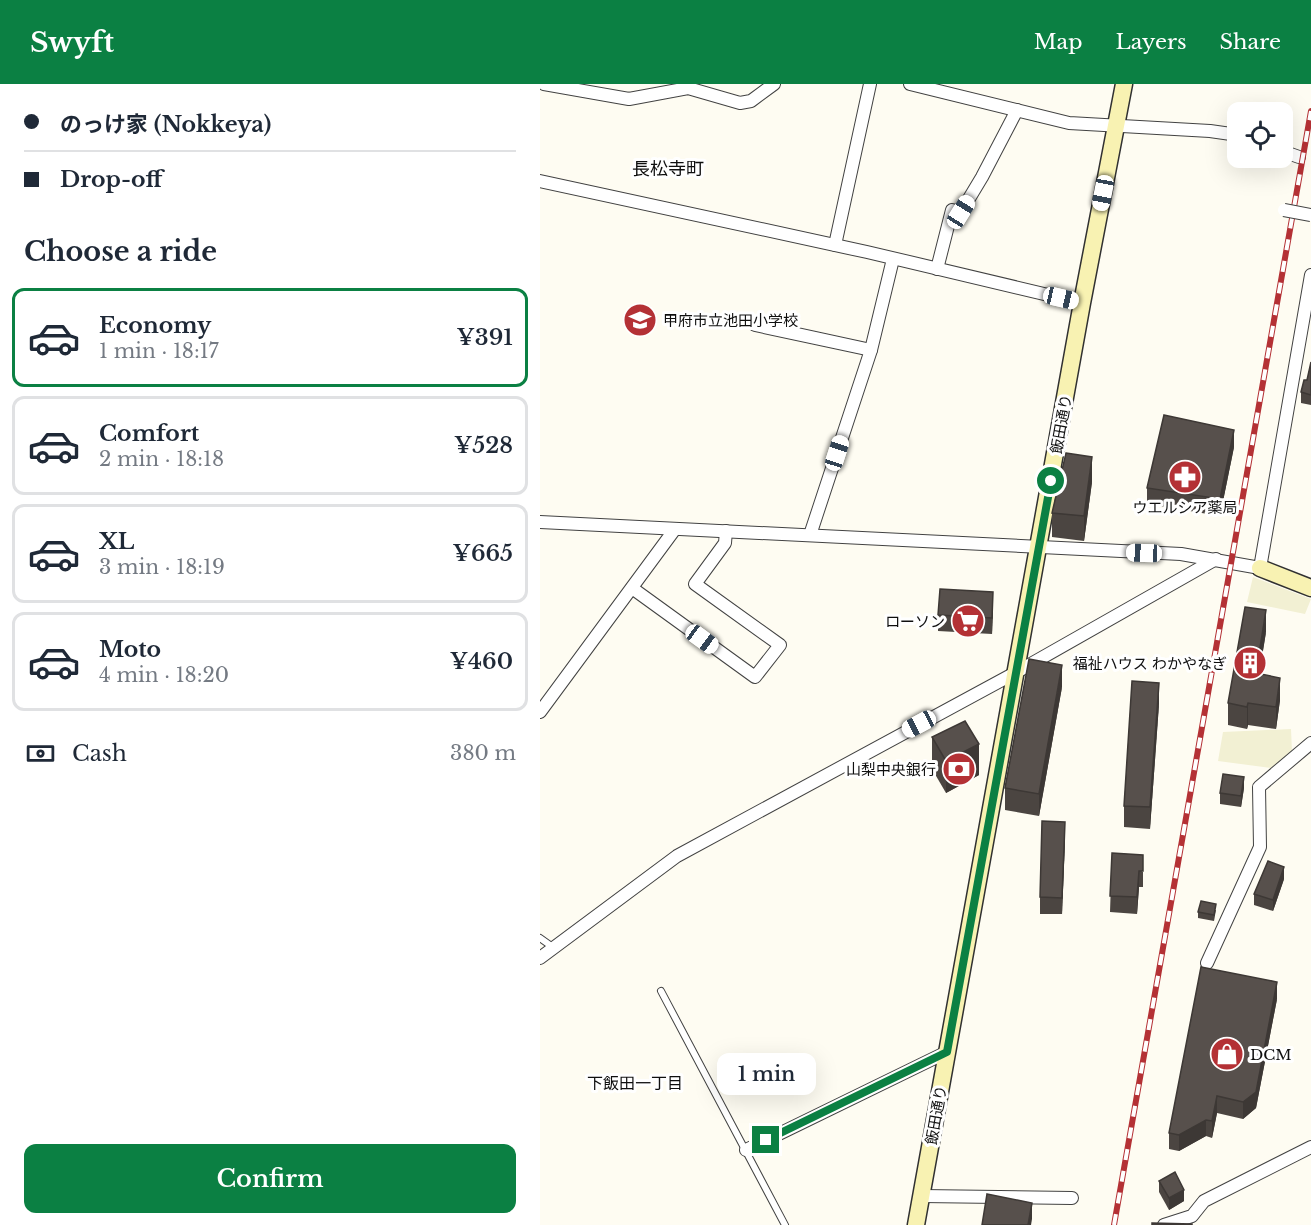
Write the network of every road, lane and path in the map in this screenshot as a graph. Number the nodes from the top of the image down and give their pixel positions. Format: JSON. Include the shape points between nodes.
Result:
{"nodes":[{"id":1,"x":544,"y":84,"type":"edge"},
{"id":2,"x":774,"y":84,"type":"edge"},
{"id":3,"x":870,"y":84,"type":"edge"},
{"id":4,"x":910,"y":84,"type":"edge"},
{"id":5,"x":1124,"y":84,"type":"edge"},
{"id":6,"x":652,"y":89,"type":"edge"},
{"id":7,"x":1017,"y":110,"type":"junction"},
{"id":8,"x":1116,"y":127,"type":"junction"},
{"id":9,"x":1227,"y":133,"type":"edge"},
{"id":10,"x":1293,"y":155,"type":"edge"},
{"id":11,"x":1299,"y":157,"type":"dead end"},
{"id":12,"x":540,"y":181,"type":"edge"},
{"id":13,"x":1284,"y":210,"type":"dead end"},
{"id":14,"x":1311,"y":215,"type":"edge"},
{"id":15,"x":835,"y":245,"type":"junction"},
{"id":16,"x":894,"y":259,"type":"junction"},
{"id":17,"x":937,"y":269,"type":"junction"},
{"id":18,"x":1311,"y":275,"type":"edge"},
{"id":19,"x":1082,"y":303,"type":"junction"},
{"id":20,"x":755,"y":325,"type":"dead end"},
{"id":21,"x":1306,"y":334,"type":"edge"},
{"id":22,"x":872,"y":350,"type":"junction"},
{"id":23,"x":540,"y":522,"type":"edge"},
{"id":24,"x":675,"y":529,"type":"junction"},
{"id":25,"x":726,"y":531,"type":"junction"},
{"id":26,"x":810,"y":536,"type":"junction"},
{"id":27,"x":1039,"y":548,"type":"junction"},
{"id":28,"x":1216,"y":559,"type":"junction"},
{"id":29,"x":1260,"y":568,"type":"junction"},
{"id":30,"x":632,"y":588,"type":"junction"},
{"id":31,"x":1311,"y":588,"type":"edge"},
{"id":32,"x":1015,"y":673,"type":"junction"},
{"id":33,"x":540,"y":712,"type":"edge"},
{"id":34,"x":1311,"y":743,"type":"edge"},
{"id":35,"x":540,"y":938,"type":"edge"},
{"id":36,"x":554,"y":948,"type":"junction"},
{"id":37,"x":540,"y":958,"type":"edge"},
{"id":38,"x":1207,"y":963,"type":"dead end"},
{"id":39,"x":661,"y":992,"type":"dead end"},
{"id":40,"x":947,"y":1052,"type":"junction"},
{"id":41,"x":1311,"y":1147,"type":"edge"},
{"id":42,"x":746,"y":1150,"type":"junction"},
{"id":43,"x":922,"y":1196,"type":"junction"},
{"id":44,"x":1072,"y":1198,"type":"dead end"},
{"id":45,"x":785,"y":1225,"type":"edge"},
{"id":46,"x":916,"y":1225,"type":"edge"},
{"id":47,"x":1164,"y":1225,"type":"edge"}],
"edges":[{"from":1,"to":6,"type":"street","via":[[629,99]]},
{"from":2,"to":6,"type":"street","via":[[740,104],[688,88]]},
{"from":3,"to":15,"type":"street"},
{"from":4,"to":7,"type":"street"},
{"from":5,"to":8,"type":"main road","name":"飯田通り"},
{"from":7,"to":8,"type":"street","via":[[1069,123]]},
{"from":7,"to":17,"type":"street","via":[[961,212],[952,210]]},
{"from":8,"to":9,"type":"street"},
{"from":8,"to":19,"type":"main road","name":"飯田通り"},
{"from":10,"to":11,"type":"street"},
{"from":12,"to":15,"type":"street"},
{"from":13,"to":14,"type":"street","bridge":true},
{"from":15,"to":16,"type":"street"},
{"from":16,"to":17,"type":"street"},
{"from":16,"to":22,"type":"street"},
{"from":17,"to":19,"type":"street"},
{"from":18,"to":21,"type":"street"},
{"from":19,"to":27,"type":"main road","name":"飯田通り"},
{"from":20,"to":22,"type":"street"},
{"from":21,"to":29,"type":"street"},
{"from":22,"to":26,"type":"street"},
{"from":23,"to":24,"type":"street"},
{"from":24,"to":25,"type":"street"},
{"from":24,"to":30,"type":"street"},
{"from":25,"to":26,"type":"street"},
{"from":25,"to":30,"type":"street","via":[[725,543],[695,584],[780,645],[755,677]]},
{"from":26,"to":27,"type":"street"},
{"from":27,"to":28,"type":"street"},
{"from":27,"to":32,"type":"main road","name":"飯田通り"},
{"from":28,"to":29,"type":"street"},
{"from":28,"to":32,"type":"street"},
{"from":29,"to":31,"type":"main road"},
{"from":30,"to":33,"type":"street"},
{"from":32,"to":36,"type":"street","via":[[677,856]]},
{"from":32,"to":40,"type":"main road","name":"飯田通り"},
{"from":34,"to":38,"type":"street","via":[[1259,787],[1260,847]]},
{"from":35,"to":36,"type":"lane"},
{"from":36,"to":37,"type":"street"},
{"from":39,"to":42,"type":"lane"},
{"from":40,"to":42,"type":"street"},
{"from":40,"to":43,"type":"main road","name":"飯田通り"},
{"from":41,"to":47,"type":"street","via":[[1204,1201],[1192,1216]]},
{"from":42,"to":45,"type":"lane"},
{"from":43,"to":44,"type":"street"},
{"from":43,"to":46,"type":"main road","name":"飯田通り"}]}
